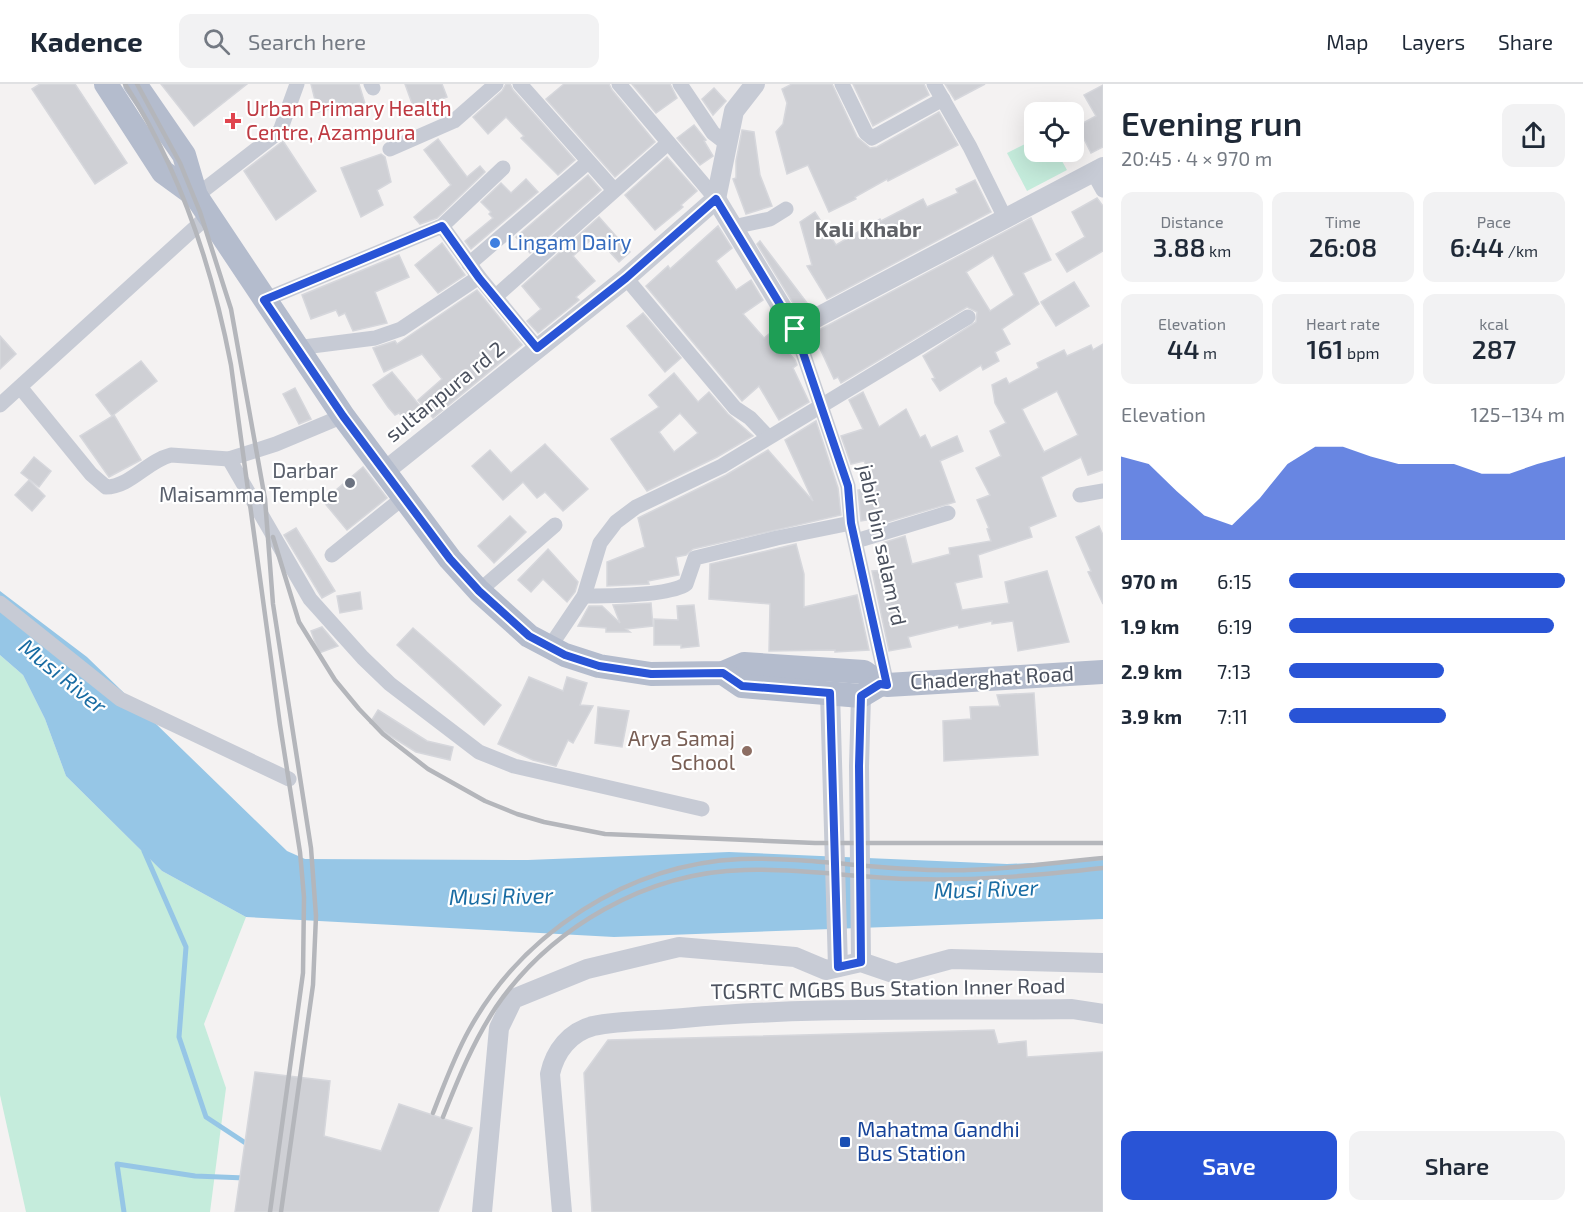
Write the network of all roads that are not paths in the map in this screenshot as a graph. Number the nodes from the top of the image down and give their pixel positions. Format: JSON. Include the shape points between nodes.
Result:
{"nodes":[{"id":1,"x":106,"y":84,"type":"edge"},
{"id":2,"x":135,"y":84,"type":"edge"},
{"id":3,"x":297,"y":84,"type":"edge"},
{"id":4,"x":496,"y":84,"type":"edge"},
{"id":5,"x":520,"y":84,"type":"edge"},
{"id":6,"x":619,"y":84,"type":"edge"},
{"id":7,"x":680,"y":84,"type":"edge"},
{"id":8,"x":755,"y":84,"type":"edge"},
{"id":9,"x":842,"y":84,"type":"edge"},
{"id":10,"x":934,"y":84,"type":"edge"},
{"id":11,"x":943,"y":99,"type":"junction"},
{"id":12,"x":668,"y":143,"type":"junction"},
{"id":13,"x":726,"y":143,"type":"junction"},
{"id":14,"x":390,"y":149,"type":"dead end"},
{"id":15,"x":588,"y":162,"type":"junction"},
{"id":16,"x":503,"y":168,"type":"dead end"},
{"id":17,"x":1098,"y":169,"type":"edge"},
{"id":18,"x":614,"y":189,"type":"junction"},
{"id":19,"x":1103,"y":190,"type":"edge"},
{"id":20,"x":716,"y":199,"type":"junction"},
{"id":21,"x":203,"y":205,"type":"junction"},
{"id":22,"x":786,"y":209,"type":"dead end"},
{"id":23,"x":1005,"y":218,"type":"junction"},
{"id":24,"x":442,"y":226,"type":"junction"},
{"id":25,"x":732,"y":227,"type":"junction"},
{"id":26,"x":469,"y":264,"type":"junction"},
{"id":27,"x":479,"y":278,"type":"junction"},
{"id":28,"x":626,"y":278,"type":"junction"},
{"id":29,"x":495,"y":297,"type":"junction"},
{"id":30,"x":264,"y":300,"type":"junction"},
{"id":31,"x":968,"y":317,"type":"dead end"},
{"id":32,"x":795,"y":329,"type":"junction"},
{"id":33,"x":296,"y":348,"type":"junction"},
{"id":34,"x":537,"y":348,"type":"junction"},
{"id":35,"x":20,"y":387,"type":"junction"},
{"id":36,"x":0,"y":405,"type":"edge"},
{"id":37,"x":821,"y":407,"type":"junction"},
{"id":38,"x":343,"y":416,"type":"junction"},
{"id":39,"x":768,"y":437,"type":"junction"},
{"id":40,"x":230,"y":459,"type":"junction"},
{"id":41,"x":385,"y":471,"type":"junction"},
{"id":42,"x":1103,"y":491,"type":"edge"},
{"id":43,"x":1080,"y":495,"type":"dead end"},
{"id":44,"x":404,"y":497,"type":"junction"},
{"id":45,"x":948,"y":513,"type":"dead end"},
{"id":46,"x":851,"y":523,"type":"junction"},
{"id":47,"x":555,"y":525,"type":"dead end"},
{"id":48,"x":856,"y":541,"type":"junction"},
{"id":49,"x":332,"y":555,"type":"dead end"},
{"id":50,"x":479,"y":591,"type":"junction"},
{"id":51,"x":584,"y":596,"type":"junction"},
{"id":52,"x":0,"y":603,"type":"edge"},
{"id":53,"x":549,"y":648,"type":"junction"},
{"id":54,"x":1103,"y":672,"type":"edge"},
{"id":55,"x":723,"y":673,"type":"junction"},
{"id":56,"x":876,"y":688,"type":"junction"},
{"id":57,"x":830,"y":693,"type":"junction"},
{"id":58,"x":289,"y":778,"type":"dead end"},
{"id":59,"x":702,"y":809,"type":"dead end"},
{"id":60,"x":861,"y":956,"type":"junction"},
{"id":61,"x":838,"y":958,"type":"junction"},
{"id":62,"x":1103,"y":963,"type":"edge"},
{"id":63,"x":1103,"y":1014,"type":"edge"},
{"id":64,"x":482,"y":1212,"type":"edge"},
{"id":65,"x":562,"y":1212,"type":"edge"}],
"edges":[{"from":1,"to":21,"type":"main road","name":"Chaderghat Road","via":[[163,172]]},
{"from":2,"to":21,"type":"main road","name":"Chaderghat Road","via":[[184,155]]},
{"from":3,"to":21,"type":"street","via":[[280,131]]},
{"from":4,"to":14,"type":"street","via":[[454,121]]},
{"from":5,"to":15,"type":"street"},
{"from":6,"to":12,"type":"street","name":"jabir bin salam rd"},
{"from":7,"to":13,"type":"street","via":[[713,134]]},
{"from":8,"to":13,"type":"street","via":[[734,111]]},
{"from":9,"to":11,"type":"street","via":[[872,138]]},
{"from":10,"to":11,"type":"street"},
{"from":11,"to":23,"type":"street"},
{"from":12,"to":18,"type":"street"},
{"from":12,"to":20,"type":"street","name":"jabir bin salam rd"},
{"from":13,"to":20,"type":"street"},
{"from":15,"to":18,"type":"street"},
{"from":15,"to":26,"type":"street"},
{"from":16,"to":24,"type":"street"},
{"from":17,"to":19,"type":"street"},
{"from":17,"to":23,"type":"street"},
{"from":18,"to":29,"type":"street"},
{"from":20,"to":25,"type":"street","name":"jabir bin salam rd"},
{"from":20,"to":28,"type":"street","name":"sultanpura rd 2"},
{"from":21,"to":30,"type":"main road","name":"Chaderghat Road"},
{"from":21,"to":35,"type":"street"},
{"from":22,"to":25,"type":"street","via":[[770,219]]},
{"from":23,"to":32,"type":"street"},
{"from":24,"to":26,"type":"street"},
{"from":24,"to":30,"type":"street"},
{"from":25,"to":32,"type":"street","name":"jabir bin salam rd"},
{"from":26,"to":27,"type":"street"},
{"from":27,"to":29,"type":"street"},
{"from":27,"to":33,"type":"street","via":[[401,329],[375,338]]},
{"from":28,"to":34,"type":"street","name":"sultanpura rd 2"},
{"from":28,"to":39,"type":"street","via":[[735,408]]},
{"from":29,"to":34,"type":"street"},
{"from":30,"to":33,"type":"main road","name":"Chaderghat Road"},
{"from":31,"to":37,"type":"street"},
{"from":32,"to":37,"type":"street","name":"jabir bin salam rd"},
{"from":33,"to":38,"type":"main road","name":"Chaderghat Road"},
{"from":34,"to":41,"type":"street","name":"sultanpura rd 2"},
{"from":35,"to":36,"type":"street"},
{"from":35,"to":40,"type":"street","via":[[106,487],[115,487],[162,457]]},
{"from":37,"to":39,"type":"street"},
{"from":37,"to":46,"type":"street","name":"jabir bin salam rd","via":[[848,486]]},
{"from":38,"to":40,"type":"street"},
{"from":38,"to":41,"type":"main road","name":"Chaderghat Road"},
{"from":39,"to":51,"type":"street","via":[[615,522],[600,543]]},
{"from":40,"to":59,"type":"street","via":[[310,598],[390,684],[479,752],[514,766]]},
{"from":41,"to":44,"type":"main road","name":"Chaderghat Road"},
{"from":42,"to":43,"type":"street"},
{"from":44,"to":49,"type":"street"},
{"from":44,"to":50,"type":"main road","name":"Chaderghat Road"},
{"from":45,"to":48,"type":"street"},
{"from":46,"to":48,"type":"street","name":"jabir bin salam rd"},
{"from":46,"to":51,"type":"street","via":[[695,558],[686,584],[676,589]]},
{"from":47,"to":50,"type":"street"},
{"from":48,"to":56,"type":"street","name":"jabir bin salam rd"},
{"from":50,"to":53,"type":"main road","name":"Chaderghat Road","via":[[515,625]]},
{"from":51,"to":53,"type":"street"},
{"from":52,"to":58,"type":"street","via":[[120,699]]},
{"from":53,"to":55,"type":"main road","name":"Chaderghat Road","via":[[599,666],[651,674]]},
{"from":54,"to":56,"type":"main road","name":"Chaderghat Road"},
{"from":55,"to":56,"type":"main road","name":"Chaderghat Road","via":[[744,664],[864,672]]},
{"from":55,"to":57,"type":"main road","name":"Chaderghat Road","via":[[742,686]]},
{"from":56,"to":57,"type":"main road","name":"Chaderghat Road"},
{"from":56,"to":60,"type":"street","name":"TGSRTC MGBS Bus Station Inner Road","via":[[859,766]]},
{"from":57,"to":61,"type":"street","name":"TGSRTC MGBS Bus Station Inner Road"},
{"from":60,"to":61,"type":"street","name":"TGSRTC MGBS Bus Station Inner Road"},
{"from":60,"to":62,"type":"street","name":"TGSRTC MGBS Bus Station Inner Road","via":[[896,974],[951,959]]},
{"from":61,"to":64,"type":"street","name":"TGSRTC MGBS Bus Station Inner Road","via":[[826,970],[795,957],[679,947],[587,969],[513,999],[499,1028]]},
{"from":63,"to":65,"type":"street","name":"TGSRTC MGBS Bus Station Inner Road","via":[[1072,1009],[750,1012],[592,1026],[568,1039],[556,1053],[550,1074]]}]}
